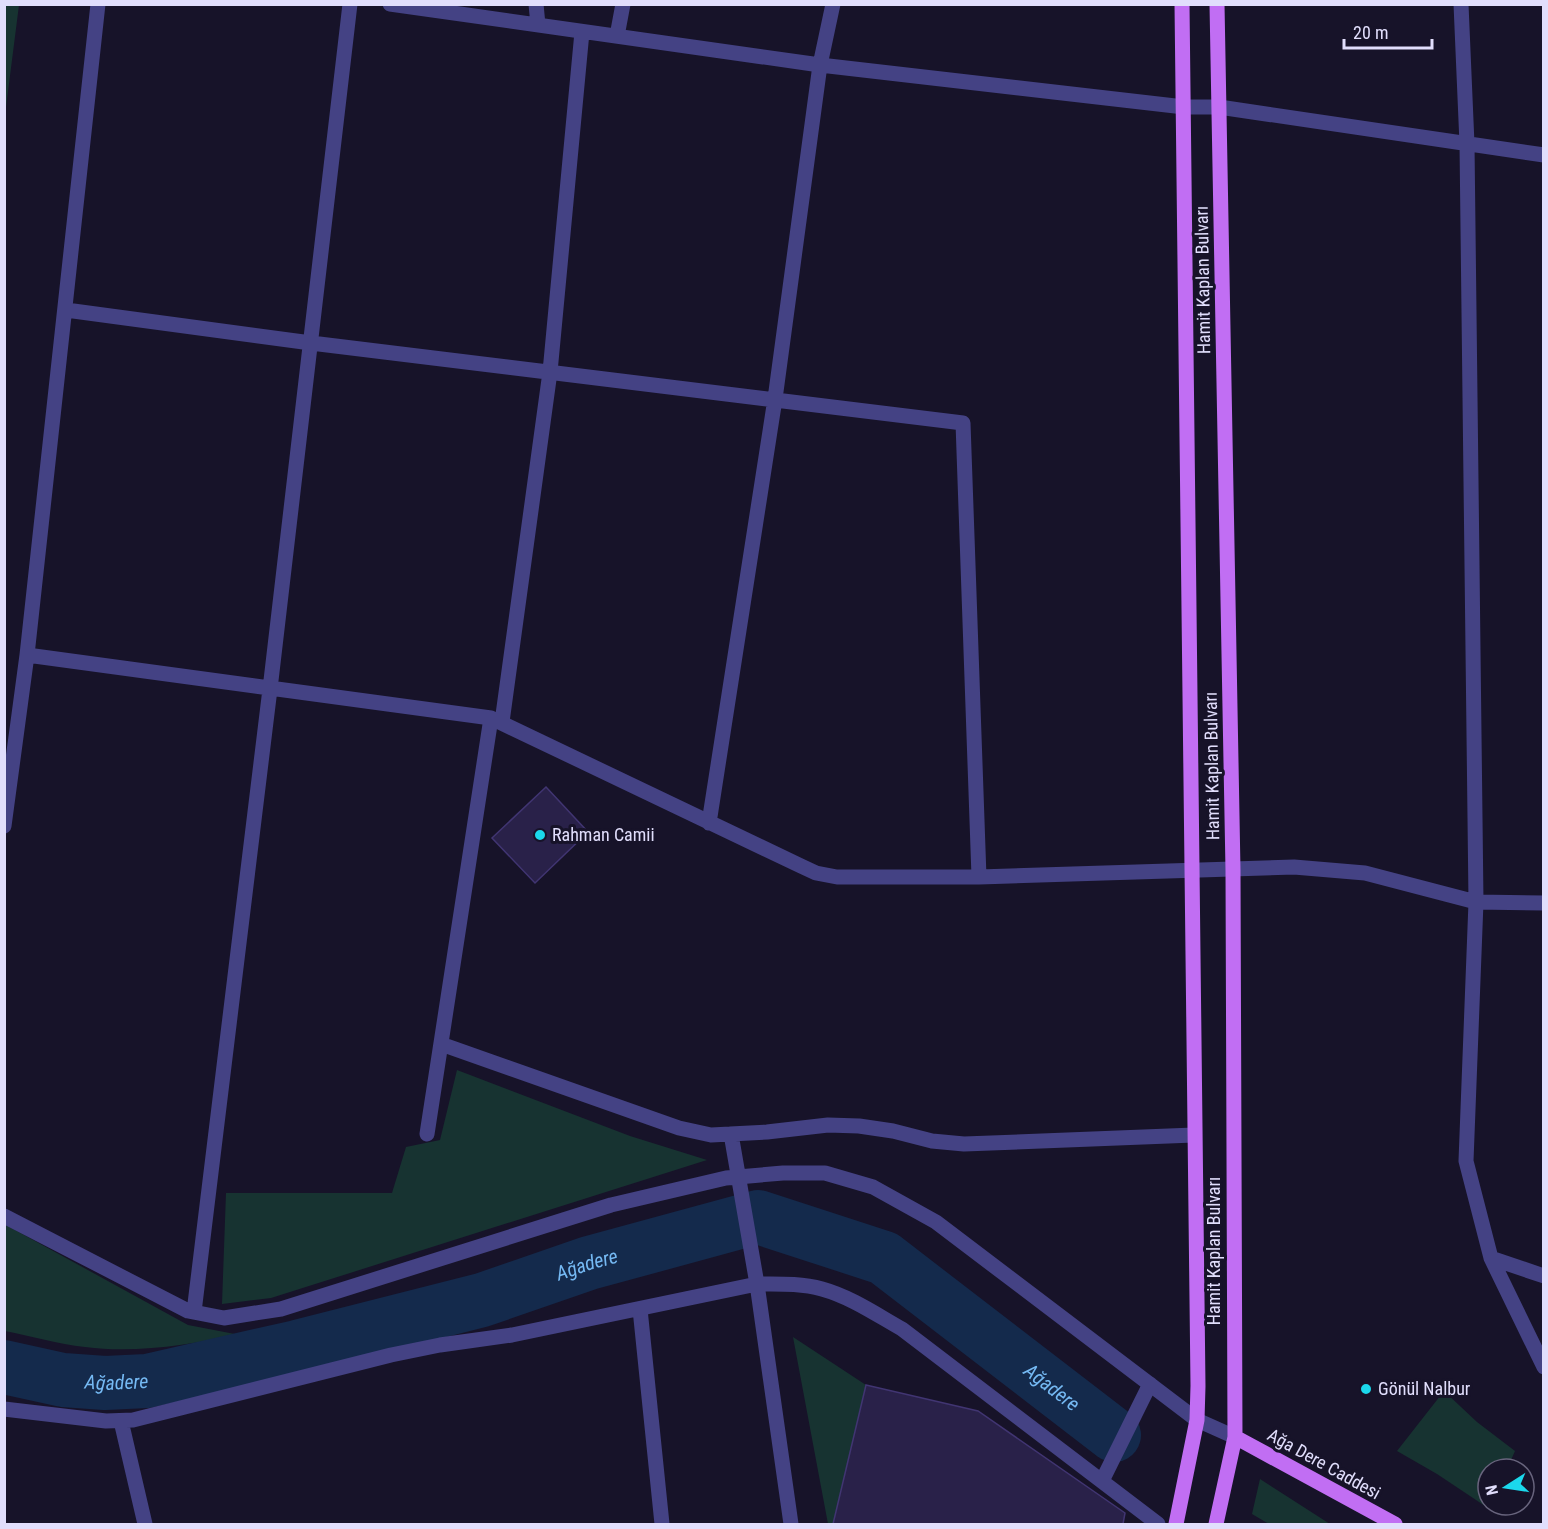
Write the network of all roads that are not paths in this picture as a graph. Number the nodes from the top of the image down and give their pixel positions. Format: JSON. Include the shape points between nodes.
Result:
{"nodes":[{"id":1,"x":98,"y":4,"type":"edge"},
{"id":2,"x":350,"y":4,"type":"edge"},
{"id":3,"x":390,"y":4,"type":"edge"},
{"id":4,"x":536,"y":4,"type":"edge"},
{"id":5,"x":623,"y":4,"type":"edge"},
{"id":6,"x":833,"y":4,"type":"edge"},
{"id":7,"x":1182,"y":4,"type":"edge"},
{"id":8,"x":1217,"y":4,"type":"edge"},
{"id":9,"x":1461,"y":4,"type":"edge"},
{"id":10,"x":538,"y":25,"type":"junction"},
{"id":11,"x":582,"y":32,"type":"junction"},
{"id":12,"x":617,"y":36,"type":"junction"},
{"id":13,"x":820,"y":65,"type":"junction"},
{"id":14,"x":1184,"y":106,"type":"junction"},
{"id":15,"x":1219,"y":107,"type":"junction"},
{"id":16,"x":1467,"y":144,"type":"junction"},
{"id":17,"x":1544,"y":155,"type":"edge"},
{"id":18,"x":66,"y":310,"type":"junction"},
{"id":19,"x":311,"y":343,"type":"junction"},
{"id":20,"x":550,"y":372,"type":"junction"},
{"id":21,"x":776,"y":399,"type":"junction"},
{"id":22,"x":27,"y":655,"type":"junction"},
{"id":23,"x":270,"y":689,"type":"junction"},
{"id":24,"x":497,"y":720,"type":"junction"},
{"id":25,"x":709,"y":823,"type":"junction"},
{"id":26,"x":4,"y":826,"type":"edge"},
{"id":27,"x":1233,"y":870,"type":"junction"},
{"id":28,"x":1190,"y":872,"type":"junction"},
{"id":29,"x":979,"y":877,"type":"junction"},
{"id":30,"x":1543,"y":900,"type":"edge"},
{"id":31,"x":1476,"y":902,"type":"junction"},
{"id":32,"x":441,"y":1044,"type":"junction"},
{"id":33,"x":428,"y":1134,"type":"dead end"},
{"id":34,"x":731,"y":1134,"type":"junction"},
{"id":35,"x":1194,"y":1136,"type":"junction"},
{"id":36,"x":739,"y":1177,"type":"junction"},
{"id":37,"x":4,"y":1216,"type":"edge"},
{"id":38,"x":1491,"y":1258,"type":"junction"},
{"id":39,"x":1544,"y":1276,"type":"edge"},
{"id":40,"x":757,"y":1284,"type":"junction"},
{"id":41,"x":640,"y":1308,"type":"junction"},
{"id":42,"x":194,"y":1312,"type":"junction"},
{"id":43,"x":1544,"y":1367,"type":"edge"},
{"id":44,"x":1150,"y":1384,"type":"junction"},
{"id":45,"x":4,"y":1409,"type":"edge"},
{"id":46,"x":1197,"y":1420,"type":"junction"},
{"id":47,"x":121,"y":1421,"type":"junction"},
{"id":48,"x":1235,"y":1437,"type":"junction"},
{"id":49,"x":1102,"y":1481,"type":"junction"},
{"id":50,"x":145,"y":1524,"type":"edge"},
{"id":51,"x":662,"y":1524,"type":"edge"},
{"id":52,"x":791,"y":1524,"type":"edge"},
{"id":53,"x":1158,"y":1524,"type":"edge"},
{"id":54,"x":1176,"y":1524,"type":"edge"},
{"id":55,"x":1216,"y":1524,"type":"edge"},
{"id":56,"x":1395,"y":1524,"type":"edge"}],
"edges":[{"from":1,"to":18,"type":"street"},
{"from":2,"to":19,"type":"street"},
{"from":3,"to":10,"type":"street"},
{"from":4,"to":10,"type":"street"},
{"from":5,"to":12,"type":"street"},
{"from":6,"to":13,"type":"street"},
{"from":7,"to":14,"type":"main road","name":"Hamit Kaplan Bulvarı"},
{"from":8,"to":15,"type":"main road","name":"Hamit Kaplan Bulvarı"},
{"from":9,"to":16,"type":"street"},
{"from":10,"to":11,"type":"street"},
{"from":11,"to":12,"type":"street"},
{"from":11,"to":20,"type":"street"},
{"from":12,"to":13,"type":"street"},
{"from":13,"to":14,"type":"street"},
{"from":13,"to":21,"type":"street"},
{"from":14,"to":15,"type":"street"},
{"from":14,"to":28,"type":"main road","name":"Hamit Kaplan Bulvarı"},
{"from":15,"to":16,"type":"street"},
{"from":15,"to":27,"type":"main road","name":"Hamit Kaplan Bulvarı"},
{"from":16,"to":17,"type":"street"},
{"from":16,"to":31,"type":"street"},
{"from":18,"to":19,"type":"street"},
{"from":18,"to":22,"type":"street"},
{"from":19,"to":20,"type":"street"},
{"from":19,"to":23,"type":"street"},
{"from":20,"to":21,"type":"street"},
{"from":20,"to":24,"type":"street"},
{"from":21,"to":25,"type":"street"},
{"from":21,"to":29,"type":"street","via":[[963,423]]},
{"from":22,"to":23,"type":"street"},
{"from":22,"to":26,"type":"street"},
{"from":23,"to":24,"type":"street"},
{"from":23,"to":42,"type":"street"},
{"from":24,"to":25,"type":"street"},
{"from":24,"to":32,"type":"street"},
{"from":25,"to":29,"type":"street","via":[[816,873],[837,877]]},
{"from":27,"to":28,"type":"street"},
{"from":27,"to":31,"type":"street","via":[[1294,867],[1365,873]]},
{"from":27,"to":48,"type":"main road","name":"Hamit Kaplan Bulvarı"},
{"from":28,"to":29,"type":"street"},
{"from":28,"to":35,"type":"main road","name":"Hamit Kaplan Bulvarı"},
{"from":30,"to":31,"type":"street"},
{"from":31,"to":38,"type":"street","via":[[1466,1161]]},
{"from":32,"to":33,"type":"street"},
{"from":32,"to":34,"type":"street","via":[[679,1128],[711,1135]]},
{"from":34,"to":35,"type":"street","via":[[828,1125],[859,1126],[964,1144]]},
{"from":34,"to":36,"type":"street"},
{"from":35,"to":46,"type":"main road","name":"Hamit Kaplan Bulvarı"},
{"from":36,"to":40,"type":"street"},
{"from":36,"to":42,"type":"street","via":[[610,1205],[281,1309],[224,1318]]},
{"from":36,"to":44,"type":"street","via":[[825,1173],[873,1187],[936,1222]]},
{"from":37,"to":42,"type":"street"},
{"from":38,"to":39,"type":"street"},
{"from":38,"to":43,"type":"street"},
{"from":40,"to":41,"type":"street"},
{"from":40,"to":49,"type":"street","via":[[823,1289],[860,1305],[902,1329]]},
{"from":40,"to":52,"type":"street"},
{"from":41,"to":47,"type":"street","via":[[391,1355]]},
{"from":41,"to":51,"type":"street"},
{"from":44,"to":46,"type":"street"},
{"from":44,"to":49,"type":"street"},
{"from":45,"to":47,"type":"street"},
{"from":46,"to":48,"type":"street"},
{"from":46,"to":54,"type":"main road","name":"Hamit Kaplan Bulvarı"},
{"from":47,"to":50,"type":"street"},
{"from":48,"to":55,"type":"main road","name":"Hamit Kaplan Bulvarı"},
{"from":48,"to":56,"type":"main road","name":"Ağa Dere Caddesi"},
{"from":49,"to":53,"type":"street"}]}
